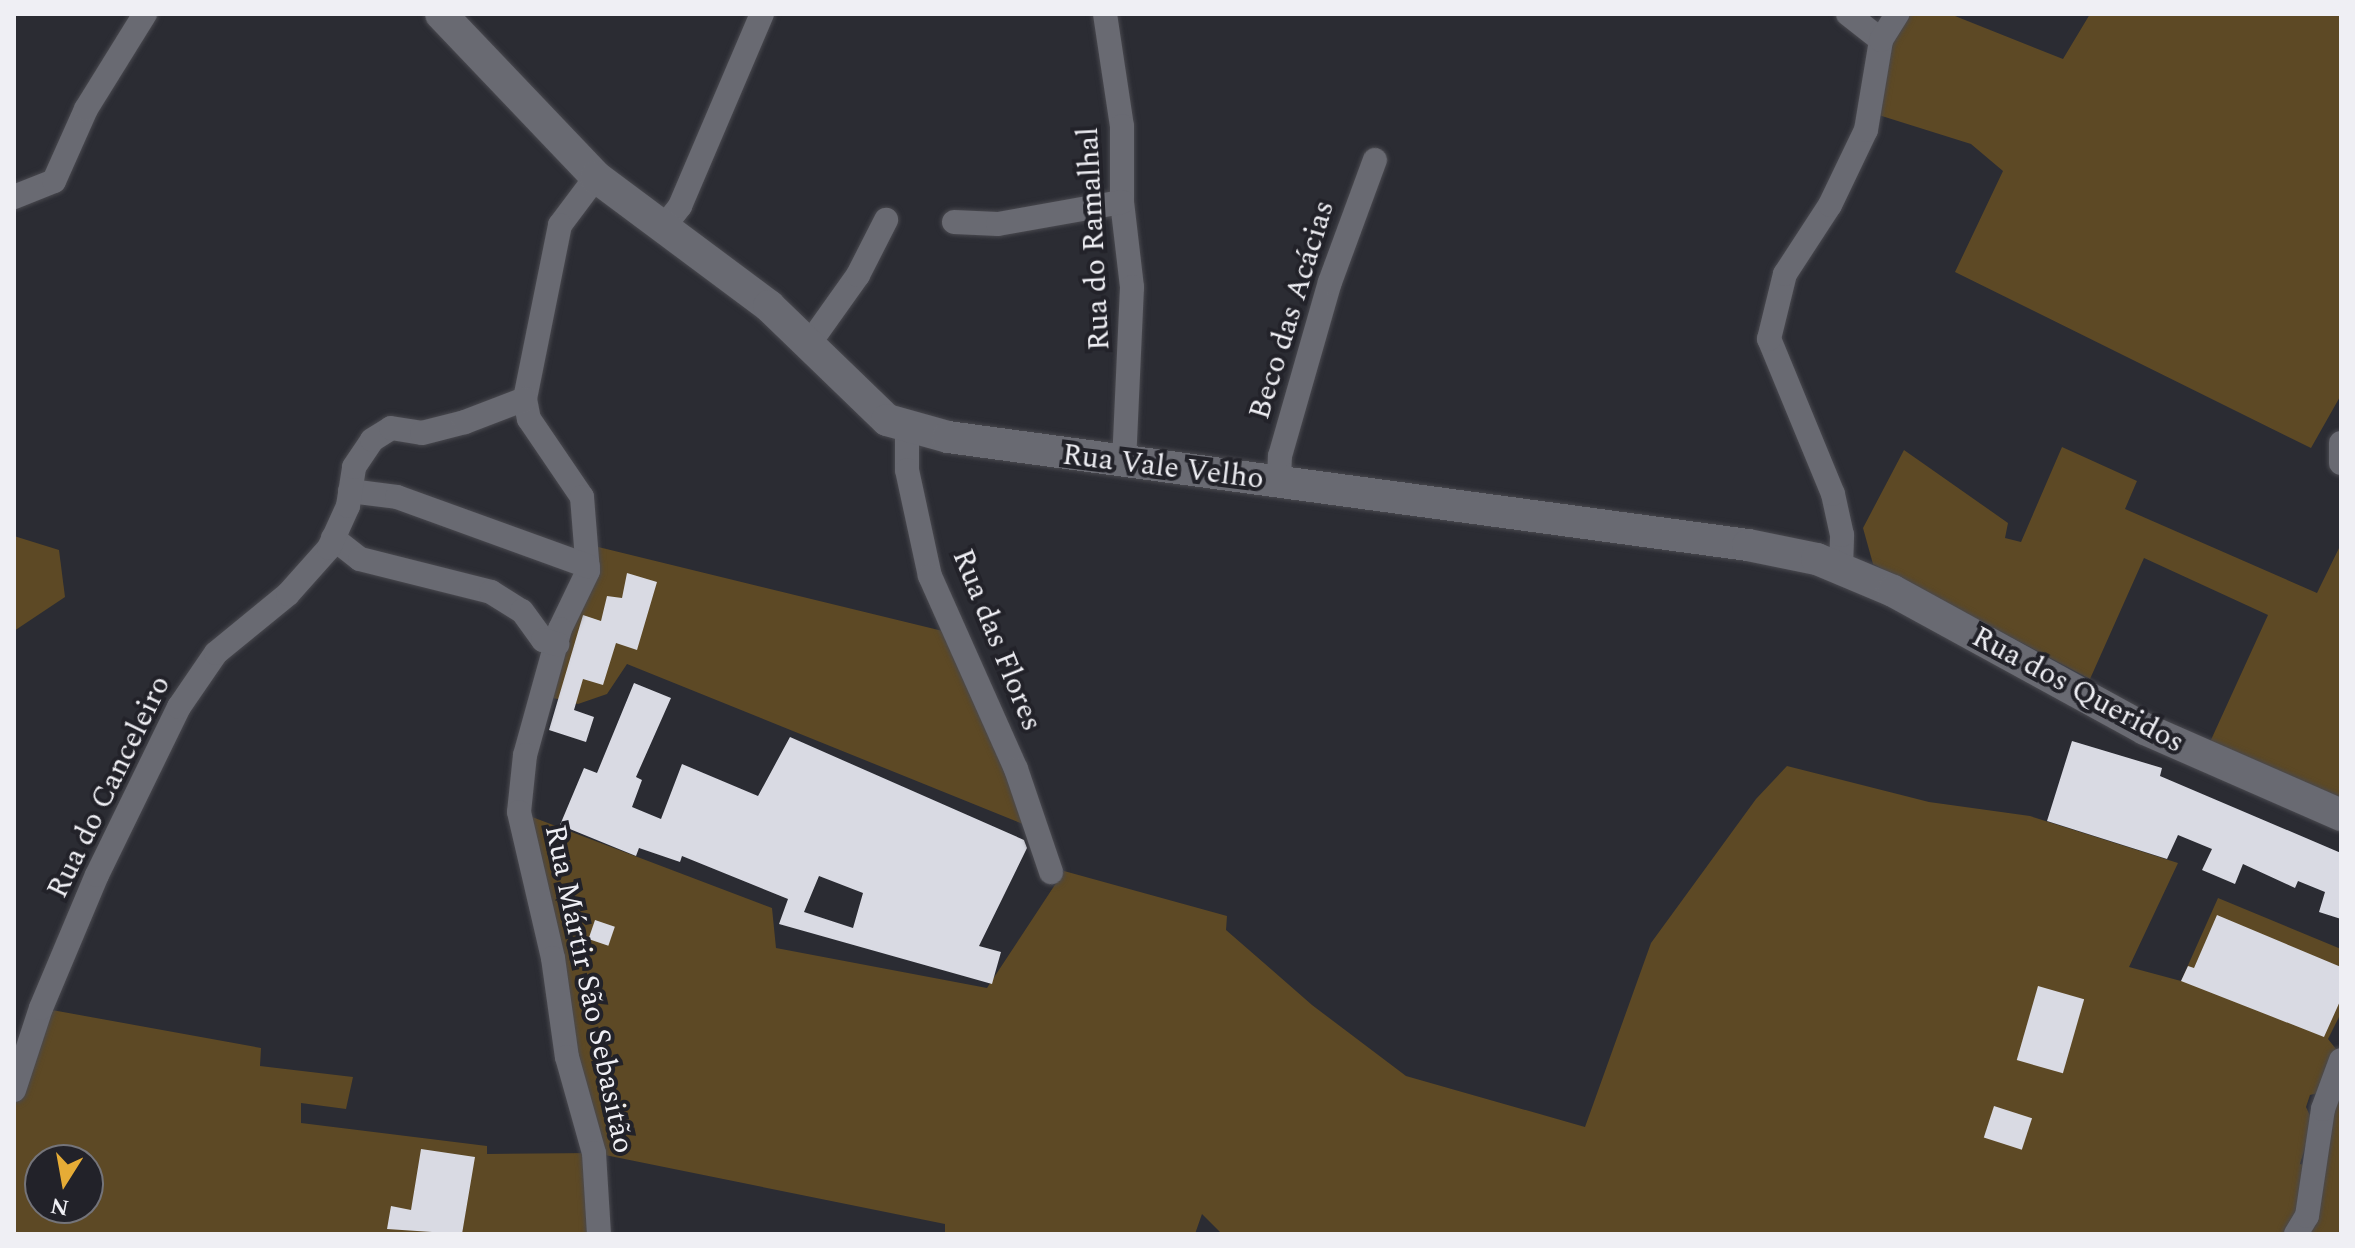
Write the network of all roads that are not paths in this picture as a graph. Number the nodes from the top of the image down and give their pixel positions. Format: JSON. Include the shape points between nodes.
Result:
{"nodes":[{"id":1,"x":145,"y":14,"type":"edge"},
{"id":2,"x":441,"y":14,"type":"edge"},
{"id":3,"x":762,"y":14,"type":"edge"},
{"id":4,"x":1105,"y":14,"type":"edge"},
{"id":5,"x":1848,"y":14,"type":"edge"},
{"id":6,"x":1897,"y":14,"type":"edge"},
{"id":7,"x":1881,"y":40,"type":"junction"},
{"id":8,"x":1375,"y":160,"type":"dead end"},
{"id":9,"x":596,"y":177,"type":"junction"},
{"id":10,"x":14,"y":197,"type":"edge"},
{"id":11,"x":1122,"y":202,"type":"junction"},
{"id":12,"x":886,"y":220,"type":"dead end"},
{"id":13,"x":954,"y":222,"type":"dead end"},
{"id":14,"x":663,"y":228,"type":"junction"},
{"id":15,"x":809,"y":344,"type":"junction"},
{"id":16,"x":525,"y":399,"type":"junction"},
{"id":17,"x":907,"y":428,"type":"junction"},
{"id":18,"x":2341,"y":443,"type":"edge"},
{"id":19,"x":1124,"y":462,"type":"junction"},
{"id":20,"x":2341,"y":463,"type":"edge"},
{"id":21,"x":1279,"y":482,"type":"junction"},
{"id":22,"x":350,"y":491,"type":"junction"},
{"id":23,"x":333,"y":538,"type":"junction"},
{"id":24,"x":1829,"y":563,"type":"junction"},
{"id":25,"x":588,"y":566,"type":"junction"},
{"id":26,"x":557,"y":644,"type":"junction"},
{"id":27,"x":2341,"y":815,"type":"edge"},
{"id":28,"x":1051,"y":872,"type":"dead end"},
{"id":29,"x":2341,"y":1060,"type":"edge"},
{"id":30,"x":14,"y":1090,"type":"edge"},
{"id":31,"x":599,"y":1234,"type":"edge"},
{"id":32,"x":2296,"y":1234,"type":"edge"}],
"edges":[{"from":1,"to":10,"type":"street","via":[[86,109],[54,181]]},
{"from":2,"to":9,"type":"street","name":"Rua Vale Velho"},
{"from":3,"to":14,"type":"street","via":[[680,206]]},
{"from":4,"to":11,"type":"street","name":"Rua do Ramalhal","via":[[1122,126]]},
{"from":5,"to":7,"type":"street"},
{"from":6,"to":7,"type":"street"},
{"from":7,"to":24,"type":"street","via":[[1866,130],[1830,205],[1785,274],[1769,339],[1801,406],[1839,521]]},
{"from":8,"to":21,"type":"street","name":"Beco das Acácias","via":[[1330,282],[1280,456]]},
{"from":9,"to":14,"type":"street","name":"Rua Vale Velho"},
{"from":9,"to":16,"type":"street","via":[[560,225]]},
{"from":11,"to":13,"type":"street","via":[[998,224]]},
{"from":11,"to":19,"type":"street","name":"Rua do Ramalhal","via":[[1133,334]]},
{"from":12,"to":15,"type":"street","via":[[858,275]]},
{"from":14,"to":15,"type":"street","name":"Rua Vale Velho","via":[[769,306]]},
{"from":15,"to":17,"type":"street","name":"Rua Vale Velho","via":[[863,402]]},
{"from":16,"to":22,"type":"street","name":"Rua do Canceleiro","via":[[422,433],[391,428],[372,440],[354,467]]},
{"from":16,"to":25,"type":"street","name":"Rua Mártir São Sebasitão","via":[[529,419],[582,497]]},
{"from":17,"to":19,"type":"street","name":"Rua Vale Velho"},
{"from":17,"to":28,"type":"street","name":"Rua das Flores","via":[[907,470],[930,576],[1016,769]]},
{"from":18,"to":20,"type":"street"},
{"from":19,"to":21,"type":"street","name":"Rua Vale Velho"},
{"from":21,"to":24,"type":"street","name":"Rua Vale Velho","via":[[1748,545]]},
{"from":22,"to":23,"type":"street","name":"Rua do Canceleiro"},
{"from":22,"to":25,"type":"street","via":[[397,497]]},
{"from":23,"to":26,"type":"street","via":[[360,559],[491,592],[522,611],[543,640]]},
{"from":23,"to":30,"type":"street","name":"Rua do Canceleiro","via":[[288,594],[216,653],[179,707],[97,875],[41,1008]]},
{"from":24,"to":27,"type":"street","name":"Rua dos Queridos","via":[[2145,729]]},
{"from":25,"to":26,"type":"street","name":"Rua Mártir São Sebasitão"},
{"from":26,"to":31,"type":"street","name":"Rua Mártir São Sebasitão","via":[[525,755],[519,812],[553,958],[567,1057],[594,1153]]},
{"from":29,"to":32,"type":"street","via":[[2323,1109],[2307,1216]]}]}
